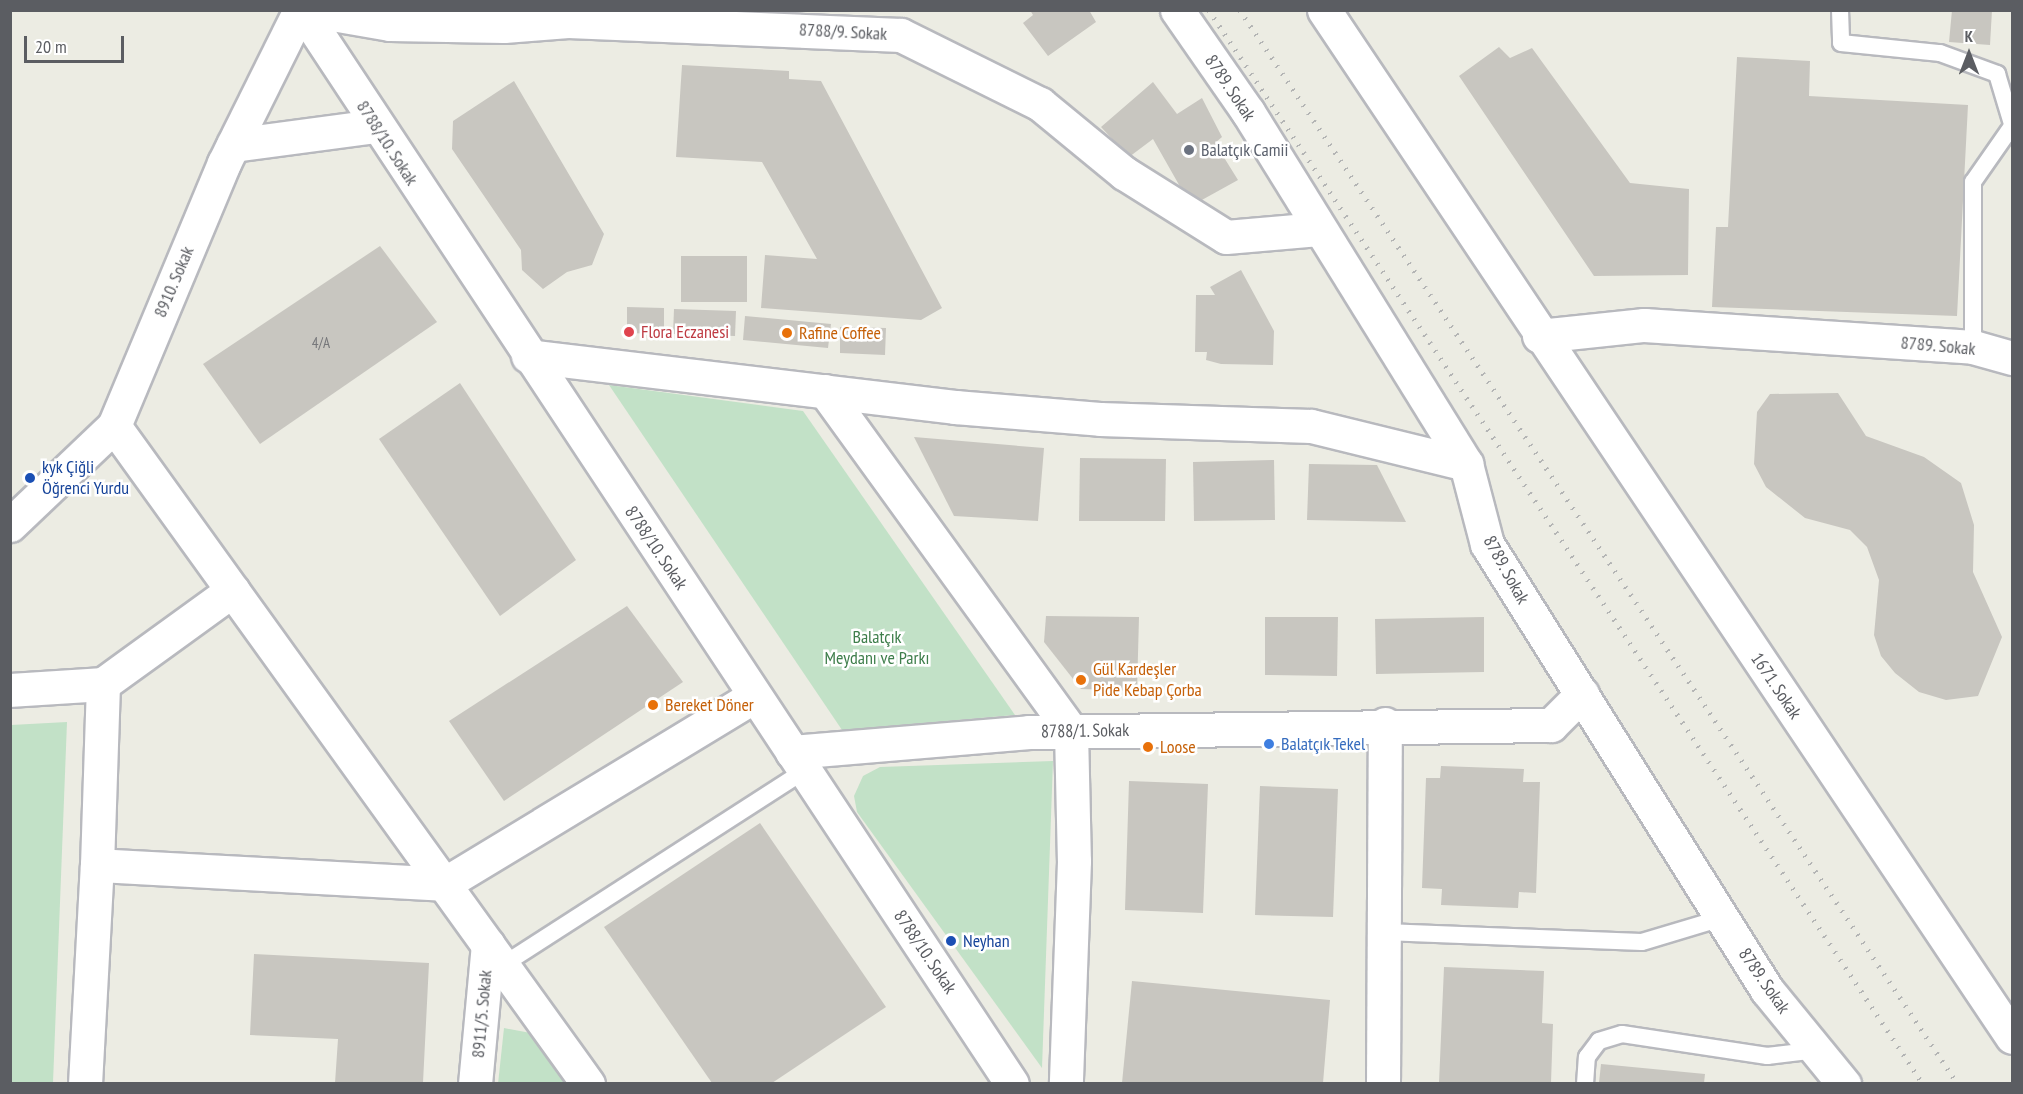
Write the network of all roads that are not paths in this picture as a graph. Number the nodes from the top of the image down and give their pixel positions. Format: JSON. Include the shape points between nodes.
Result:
{"nodes":[{"id":1,"x":301,"y":10,"type":"edge"},
{"id":2,"x":309,"y":10,"type":"edge"},
{"id":3,"x":1177,"y":10,"type":"edge"},
{"id":4,"x":1840,"y":10,"type":"edge"},
{"id":5,"x":1330,"y":12,"type":"edge"},
{"id":6,"x":556,"y":16,"type":"edge"},
{"id":7,"x":2013,"y":125,"type":"edge"},
{"id":8,"x":375,"y":126,"type":"junction"},
{"id":9,"x":233,"y":145,"type":"junction"},
{"id":10,"x":1319,"y":229,"type":"junction"},
{"id":11,"x":1539,"y":336,"type":"junction"},
{"id":12,"x":1973,"y":347,"type":"junction"},
{"id":13,"x":528,"y":356,"type":"junction"},
{"id":14,"x":2013,"y":357,"type":"edge"},
{"id":15,"x":825,"y":391,"type":"junction"},
{"id":16,"x":114,"y":426,"type":"junction"},
{"id":17,"x":1466,"y":464,"type":"junction"},
{"id":18,"x":16,"y":510,"type":"edge"},
{"id":19,"x":233,"y":590,"type":"junction"},
{"id":20,"x":104,"y":684,"type":"junction"},
{"id":21,"x":10,"y":690,"type":"edge"},
{"id":22,"x":1582,"y":694,"type":"junction"},
{"id":23,"x":755,"y":696,"type":"junction"},
{"id":24,"x":1386,"y":724,"type":"junction"},
{"id":25,"x":1071,"y":731,"type":"junction"},
{"id":26,"x":798,"y":761,"type":"junction"},
{"id":27,"x":97,"y":865,"type":"junction"},
{"id":28,"x":444,"y":884,"type":"junction"},
{"id":29,"x":1722,"y":918,"type":"junction"},
{"id":30,"x":1384,"y":932,"type":"junction"},
{"id":31,"x":495,"y":955,"type":"junction"},
{"id":32,"x":2013,"y":1036,"type":"edge"},
{"id":33,"x":1817,"y":1050,"type":"junction"},
{"id":34,"x":85,"y":1083,"type":"edge"},
{"id":35,"x":475,"y":1083,"type":"edge"},
{"id":36,"x":588,"y":1083,"type":"edge"},
{"id":37,"x":1012,"y":1083,"type":"edge"},
{"id":38,"x":1066,"y":1083,"type":"edge"},
{"id":39,"x":1383,"y":1083,"type":"edge"},
{"id":40,"x":1585,"y":1083,"type":"edge"},
{"id":41,"x":1844,"y":1083,"type":"edge"}],
"edges":[{"from":1,"to":8,"type":"street","name":"8788/10. Sokak"},
{"from":1,"to":9,"type":"street","name":"8910. Sokak"},
{"from":2,"to":6,"type":"street","name":"8788/9. Sokak","via":[[390,24]]},
{"from":3,"to":10,"type":"street","name":"8789. Sokak","via":[[1248,112]]},
{"from":4,"to":7,"type":"lane","via":[[1841,43],[1940,53],[1997,74]]},
{"from":5,"to":11,"type":"street","name":"1671. Sokak"},
{"from":6,"to":10,"type":"street","name":"8788/9. Sokak","via":[[901,35],[1040,104],[1124,173],[1226,237]]},
{"from":7,"to":12,"type":"lane","via":[[1973,182]]},
{"from":8,"to":9,"type":"street"},
{"from":8,"to":13,"type":"street","name":"8788/10. Sokak"},
{"from":9,"to":16,"type":"street","name":"8910. Sokak"},
{"from":10,"to":17,"type":"street","name":"8789. Sokak"},
{"from":11,"to":12,"type":"street","name":"8789. Sokak","via":[[1644,325]]},
{"from":11,"to":32,"type":"street","name":"1671. Sokak"},
{"from":12,"to":14,"type":"street","name":"8789. Sokak"},
{"from":13,"to":15,"type":"street"},
{"from":13,"to":23,"type":"street","name":"8788/10. Sokak"},
{"from":15,"to":17,"type":"street","via":[[1100,419],[1311,426]]},
{"from":15,"to":25,"type":"street"},
{"from":16,"to":18,"type":"street","name":"8910. Sokak"},
{"from":16,"to":19,"type":"street"},
{"from":17,"to":22,"type":"street","name":"8789. Sokak","via":[[1487,544]]},
{"from":19,"to":20,"type":"street"},
{"from":19,"to":28,"type":"street"},
{"from":20,"to":21,"type":"street"},
{"from":20,"to":27,"type":"street"},
{"from":22,"to":24,"type":"street","name":"8788/1. Sokak","via":[[1551,725]]},
{"from":22,"to":29,"type":"street","name":"8789. Sokak"},
{"from":23,"to":26,"type":"street","name":"8788/10. Sokak"},
{"from":23,"to":28,"type":"street"},
{"from":24,"to":25,"type":"street","name":"8788/1. Sokak"},
{"from":24,"to":30,"type":"street"},
{"from":25,"to":26,"type":"street","name":"8788/1. Sokak"},
{"from":25,"to":38,"type":"street","via":[[1074,861]]},
{"from":26,"to":31,"type":"lane"},
{"from":26,"to":37,"type":"street","name":"8788/10. Sokak"},
{"from":27,"to":28,"type":"street"},
{"from":27,"to":34,"type":"street"},
{"from":28,"to":31,"type":"street"},
{"from":29,"to":30,"type":"lane","via":[[1642,942]]},
{"from":29,"to":33,"type":"street","name":"8789. Sokak","via":[[1767,990]]},
{"from":30,"to":39,"type":"street"},
{"from":31,"to":35,"type":"street","name":"8911/5. Sokak"},
{"from":31,"to":36,"type":"street"},
{"from":33,"to":40,"type":"lane","via":[[1767,1056],[1622,1034],[1599,1041],[1587,1057]]},
{"from":33,"to":41,"type":"street","name":"8789. Sokak"}]}
